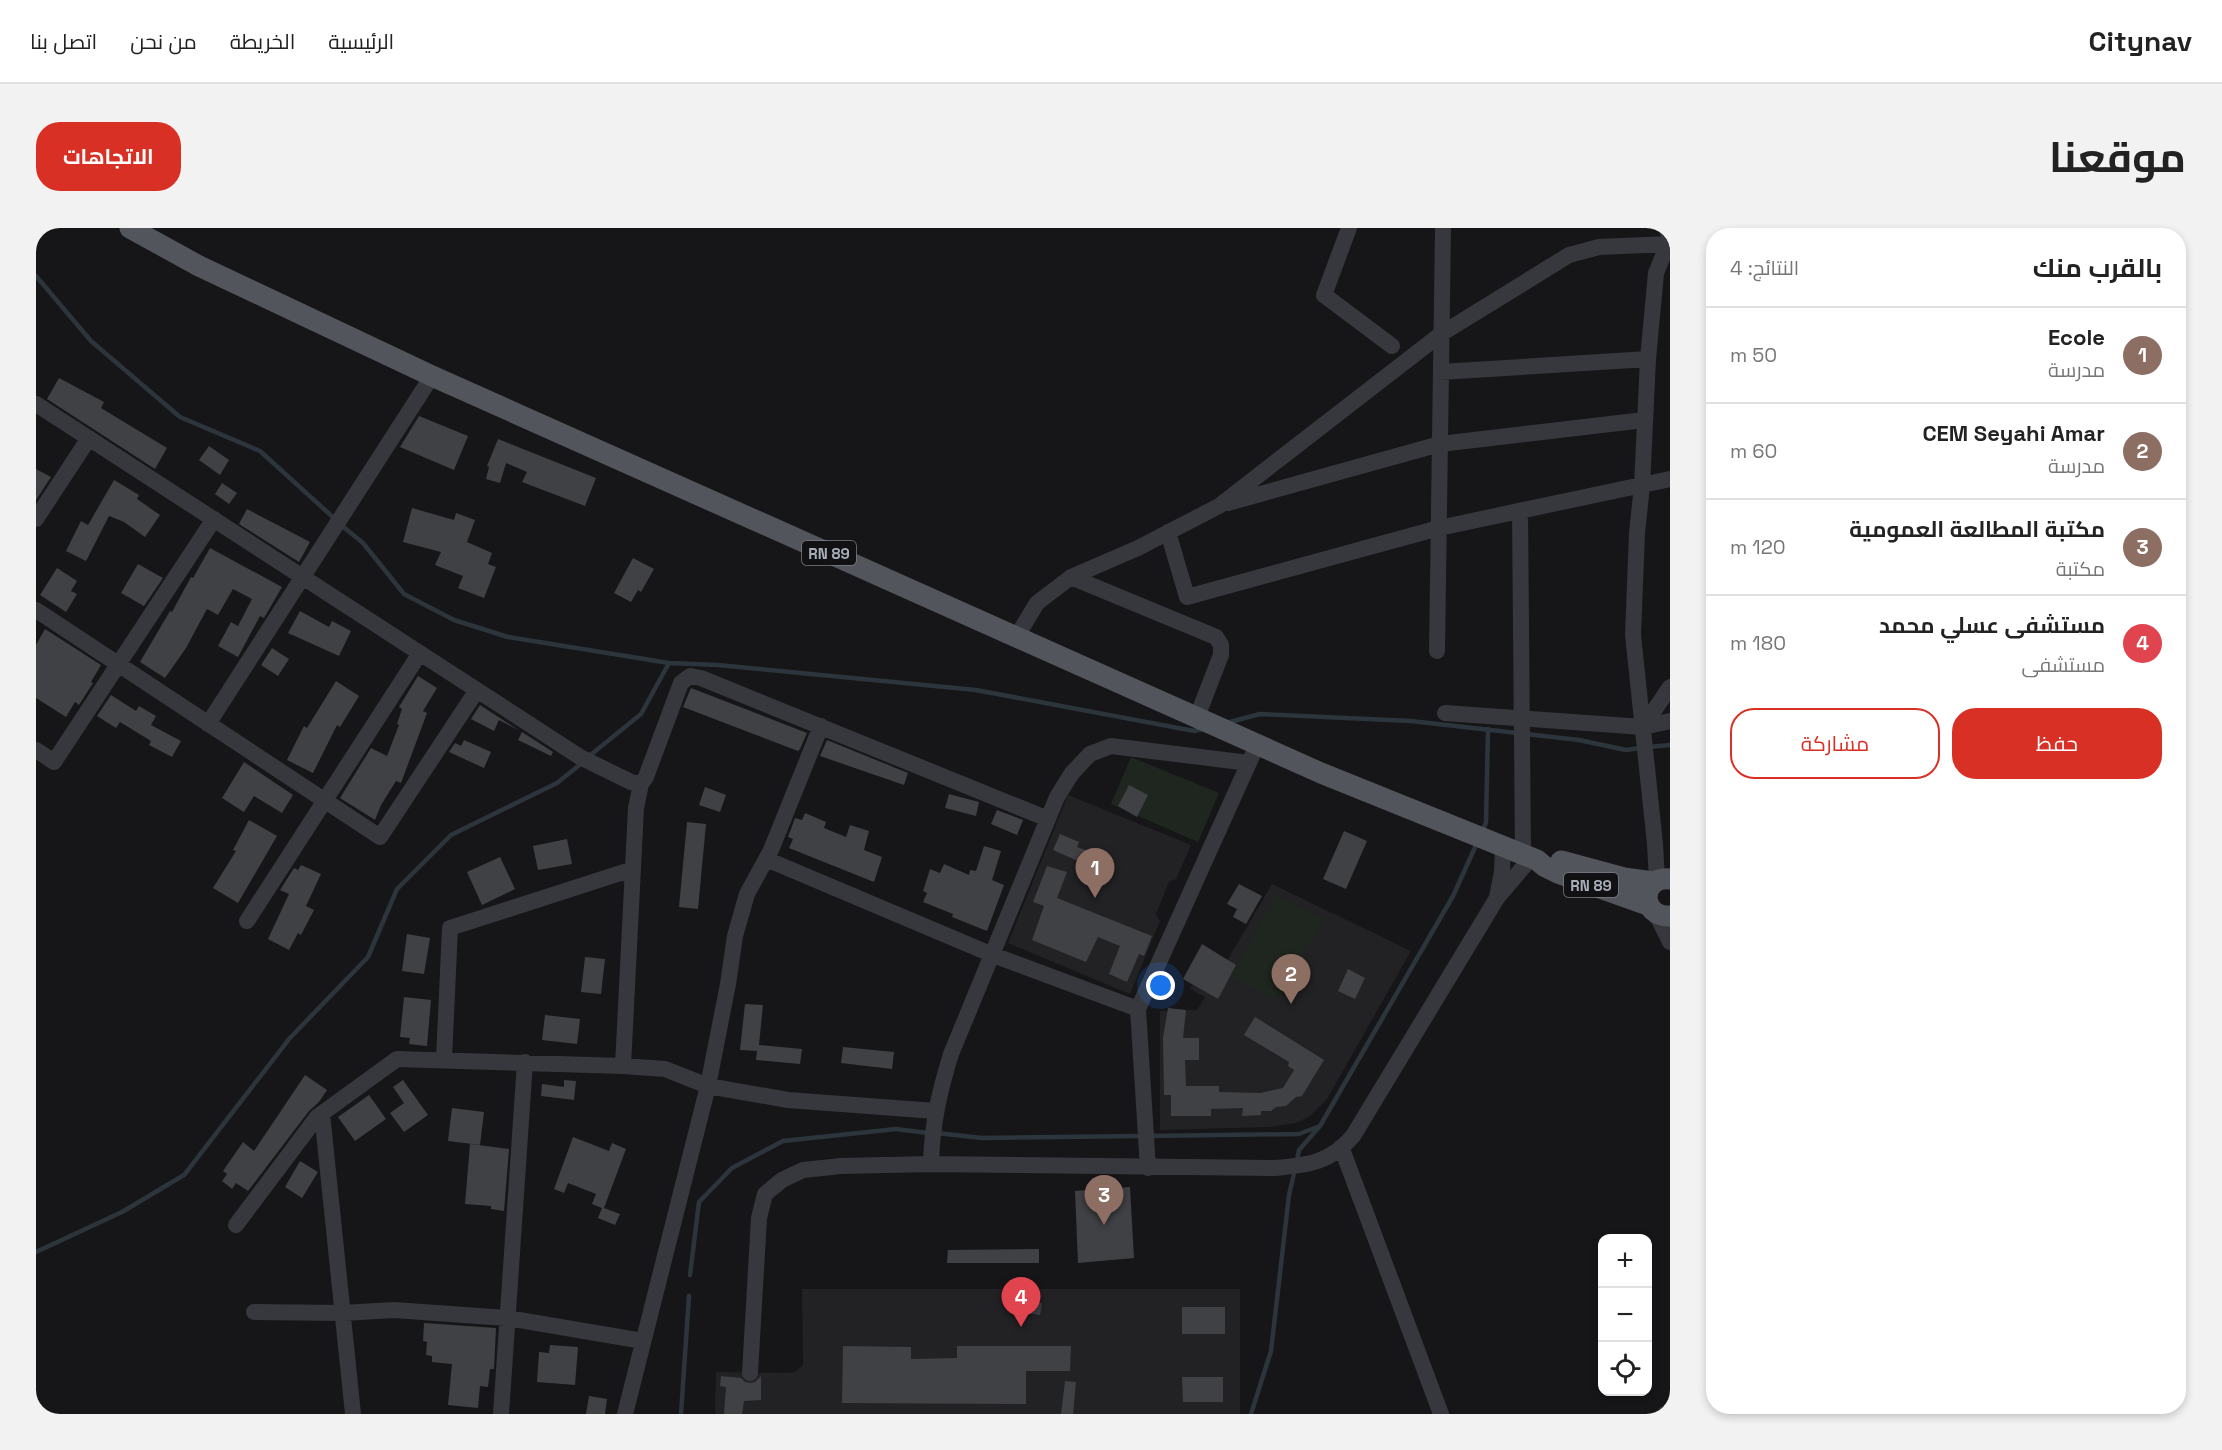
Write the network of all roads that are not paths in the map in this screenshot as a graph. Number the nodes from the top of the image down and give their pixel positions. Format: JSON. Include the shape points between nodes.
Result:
{"nodes":[{"id":1,"x":130,"y":228,"type":"edge"},
{"id":2,"x":1349,"y":228,"type":"edge"},
{"id":3,"x":1443,"y":228,"type":"edge"},
{"id":4,"x":1666,"y":228,"type":"edge"},
{"id":5,"x":1670,"y":236,"type":"edge"},
{"id":6,"x":1670,"y":247,"type":"edge"},
{"id":7,"x":1441,"y":334,"type":"junction"},
{"id":8,"x":1392,"y":346,"type":"dead end"},
{"id":9,"x":1648,"y":359,"type":"junction"},
{"id":10,"x":1441,"y":372,"type":"junction"},
{"id":11,"x":432,"y":376,"type":"junction"},
{"id":12,"x":36,"y":404,"type":"edge"},
{"id":13,"x":1644,"y":420,"type":"junction"},
{"id":14,"x":89,"y":438,"type":"junction"},
{"id":15,"x":1440,"y":444,"type":"junction"},
{"id":16,"x":1670,"y":479,"type":"edge"},
{"id":17,"x":1642,"y":486,"type":"junction"},
{"id":18,"x":1219,"y":506,"type":"junction"},
{"id":19,"x":1520,"y":511,"type":"junction"},
{"id":20,"x":36,"y":519,"type":"edge"},
{"id":21,"x":214,"y":519,"type":"junction"},
{"id":22,"x":1439,"y":528,"type":"junction"},
{"id":23,"x":1168,"y":532,"type":"junction"},
{"id":24,"x":303,"y":577,"type":"junction"},
{"id":25,"x":1071,"y":577,"type":"junction"},
{"id":26,"x":36,"y":610,"type":"edge"},
{"id":27,"x":1017,"y":636,"type":"junction"},
{"id":28,"x":1437,"y":651,"type":"dead end"},
{"id":29,"x":420,"y":653,"type":"junction"},
{"id":30,"x":118,"y":664,"type":"junction"},
{"id":31,"x":1670,"y":687,"type":"edge"},
{"id":32,"x":477,"y":690,"type":"junction"},
{"id":33,"x":1445,"y":713,"type":"dead end"},
{"id":34,"x":1197,"y":717,"type":"junction"},
{"id":35,"x":1522,"y":719,"type":"junction"},
{"id":36,"x":1670,"y":721,"type":"edge"},
{"id":37,"x":208,"y":724,"type":"junction"},
{"id":38,"x":821,"y":726,"type":"junction"},
{"id":39,"x":1643,"y":728,"type":"junction"},
{"id":40,"x":1258,"y":744,"type":"junction"},
{"id":41,"x":36,"y":750,"type":"edge"},
{"id":42,"x":1249,"y":763,"type":"junction"},
{"id":43,"x":641,"y":783,"type":"junction"},
{"id":44,"x":324,"y":801,"type":"junction"},
{"id":45,"x":1048,"y":819,"type":"junction"},
{"id":46,"x":1524,"y":855,"type":"junction"},
{"id":47,"x":766,"y":859,"type":"junction"},
{"id":48,"x":633,"y":869,"type":"junction"},
{"id":49,"x":1660,"y":871,"type":"edge"},
{"id":50,"x":1497,"y":898,"type":"junction"},
{"id":51,"x":1658,"y":911,"type":"edge"},
{"id":52,"x":247,"y":921,"type":"dead end"},
{"id":53,"x":1670,"y":942,"type":"edge"},
{"id":54,"x":993,"y":955,"type":"junction"},
{"id":55,"x":1137,"y":1009,"type":"junction"},
{"id":56,"x":444,"y":1059,"type":"junction"},
{"id":57,"x":525,"y":1062,"type":"junction"},
{"id":58,"x":623,"y":1066,"type":"junction"},
{"id":59,"x":708,"y":1086,"type":"junction"},
{"id":60,"x":935,"y":1111,"type":"junction"},
{"id":61,"x":322,"y":1113,"type":"junction"},
{"id":62,"x":1342,"y":1149,"type":"junction"},
{"id":63,"x":931,"y":1164,"type":"junction"},
{"id":64,"x":1148,"y":1168,"type":"junction"},
{"id":65,"x":236,"y":1225,"type":"dead end"},
{"id":66,"x":254,"y":1312,"type":"dead end"},
{"id":67,"x":343,"y":1313,"type":"junction"},
{"id":68,"x":507,"y":1318,"type":"junction"},
{"id":69,"x":643,"y":1341,"type":"junction"},
{"id":70,"x":750,"y":1373,"type":"dead end"},
{"id":71,"x":353,"y":1414,"type":"edge"},
{"id":72,"x":501,"y":1414,"type":"edge"},
{"id":73,"x":626,"y":1414,"type":"edge"},
{"id":74,"x":1441,"y":1414,"type":"edge"}],
"edges":[{"from":1,"to":11,"type":"main road","number":"RN 89","via":[[199,266]]},
{"from":2,"to":8,"type":"street","via":[[1324,295]]},
{"from":3,"to":7,"type":"street"},
{"from":4,"to":5,"type":"street"},
{"from":6,"to":7,"type":"street","via":[[1599,246],[1569,255]]},
{"from":6,"to":9,"type":"street","via":[[1656,273]]},
{"from":7,"to":10,"type":"street"},
{"from":7,"to":18,"type":"street"},
{"from":9,"to":10,"type":"street"},
{"from":9,"to":13,"type":"street"},
{"from":10,"to":15,"type":"street"},
{"from":11,"to":24,"type":"street"},
{"from":11,"to":27,"type":"main road","number":"RN 89"},
{"from":12,"to":14,"type":"street"},
{"from":13,"to":15,"type":"street"},
{"from":13,"to":17,"type":"street"},
{"from":14,"to":20,"type":"street"},
{"from":14,"to":21,"type":"street"},
{"from":15,"to":18,"type":"street"},
{"from":15,"to":22,"type":"street"},
{"from":16,"to":17,"type":"street"},
{"from":17,"to":19,"type":"street"},
{"from":17,"to":39,"type":"street","via":[[1633,635]]},
{"from":18,"to":23,"type":"street"},
{"from":19,"to":22,"type":"street"},
{"from":19,"to":35,"type":"street"},
{"from":21,"to":24,"type":"street"},
{"from":21,"to":30,"type":"street"},
{"from":22,"to":23,"type":"street","via":[[1187,597]]},
{"from":22,"to":28,"type":"street"},
{"from":23,"to":25,"type":"street"},
{"from":24,"to":29,"type":"street"},
{"from":24,"to":37,"type":"street"},
{"from":25,"to":27,"type":"street","via":[[1037,603]]},
{"from":25,"to":34,"type":"street","via":[[1216,638],[1221,655]]},
{"from":26,"to":30,"type":"street"},
{"from":27,"to":34,"type":"main road","number":"RN 89"},
{"from":29,"to":32,"type":"street"},
{"from":29,"to":44,"type":"street"},
{"from":30,"to":37,"type":"street"},
{"from":30,"to":41,"type":"street","via":[[54,762]]},
{"from":31,"to":39,"type":"street"},
{"from":32,"to":43,"type":"street","via":[[580,757],[631,782]]},
{"from":32,"to":44,"type":"street","via":[[380,837]]},
{"from":33,"to":35,"type":"street"},
{"from":34,"to":40,"type":"main road","number":"RN 89"},
{"from":35,"to":39,"type":"street"},
{"from":35,"to":46,"type":"street"},
{"from":36,"to":39,"type":"street"},
{"from":37,"to":44,"type":"street"},
{"from":38,"to":43,"type":"street","via":[[690,676],[681,683]]},
{"from":38,"to":45,"type":"street"},
{"from":38,"to":47,"type":"street"},
{"from":39,"to":49,"type":"street"},
{"from":40,"to":42,"type":"street"},
{"from":40,"to":46,"type":"main road","number":"RN 89"},
{"from":42,"to":45,"type":"street","via":[[1111,746],[1090,754],[1072,773]]},
{"from":42,"to":55,"type":"street"},
{"from":43,"to":48,"type":"street"},
{"from":44,"to":52,"type":"street"},
{"from":45,"to":54,"type":"street"},
{"from":46,"to":49,"type":"main road","number":"RN 89","via":[[1561,860],[1624,878]]},
{"from":46,"to":50,"type":"street"},
{"from":46,"to":50,"type":"street","via":[[1502,872]]},
{"from":46,"to":51,"type":"main road","number":"RN 89","via":[[1558,873]]},
{"from":47,"to":54,"type":"street"},
{"from":47,"to":59,"type":"street","via":[[747,894],[735,936]]},
{"from":48,"to":56,"type":"street","via":[[450,928]]},
{"from":48,"to":58,"type":"street"},
{"from":49,"to":51,"type":"main road","via":[[1647,893]]},
{"from":50,"to":62,"type":"street"},
{"from":51,"to":53,"type":"street"},
{"from":54,"to":55,"type":"street"},
{"from":54,"to":60,"type":"street","via":[[951,1054]]},
{"from":55,"to":64,"type":"street"},
{"from":56,"to":57,"type":"street"},
{"from":56,"to":61,"type":"street","via":[[398,1059]]},
{"from":57,"to":58,"type":"street"},
{"from":57,"to":68,"type":"street"},
{"from":58,"to":59,"type":"street","via":[[665,1069]]},
{"from":59,"to":60,"type":"street","via":[[788,1100]]},
{"from":59,"to":69,"type":"street"},
{"from":60,"to":63,"type":"street"},
{"from":61,"to":65,"type":"street"},
{"from":61,"to":67,"type":"street"},
{"from":62,"to":64,"type":"street","via":[[1327,1158],[1287,1167]]},
{"from":62,"to":74,"type":"street"},
{"from":63,"to":64,"type":"street"},
{"from":63,"to":70,"type":"street","via":[[803,1170],[765,1194],[759,1218]]},
{"from":66,"to":67,"type":"street"},
{"from":67,"to":68,"type":"street","via":[[394,1310]]},
{"from":67,"to":71,"type":"street"},
{"from":68,"to":69,"type":"street"},
{"from":68,"to":72,"type":"street"},
{"from":69,"to":73,"type":"street"}]}
